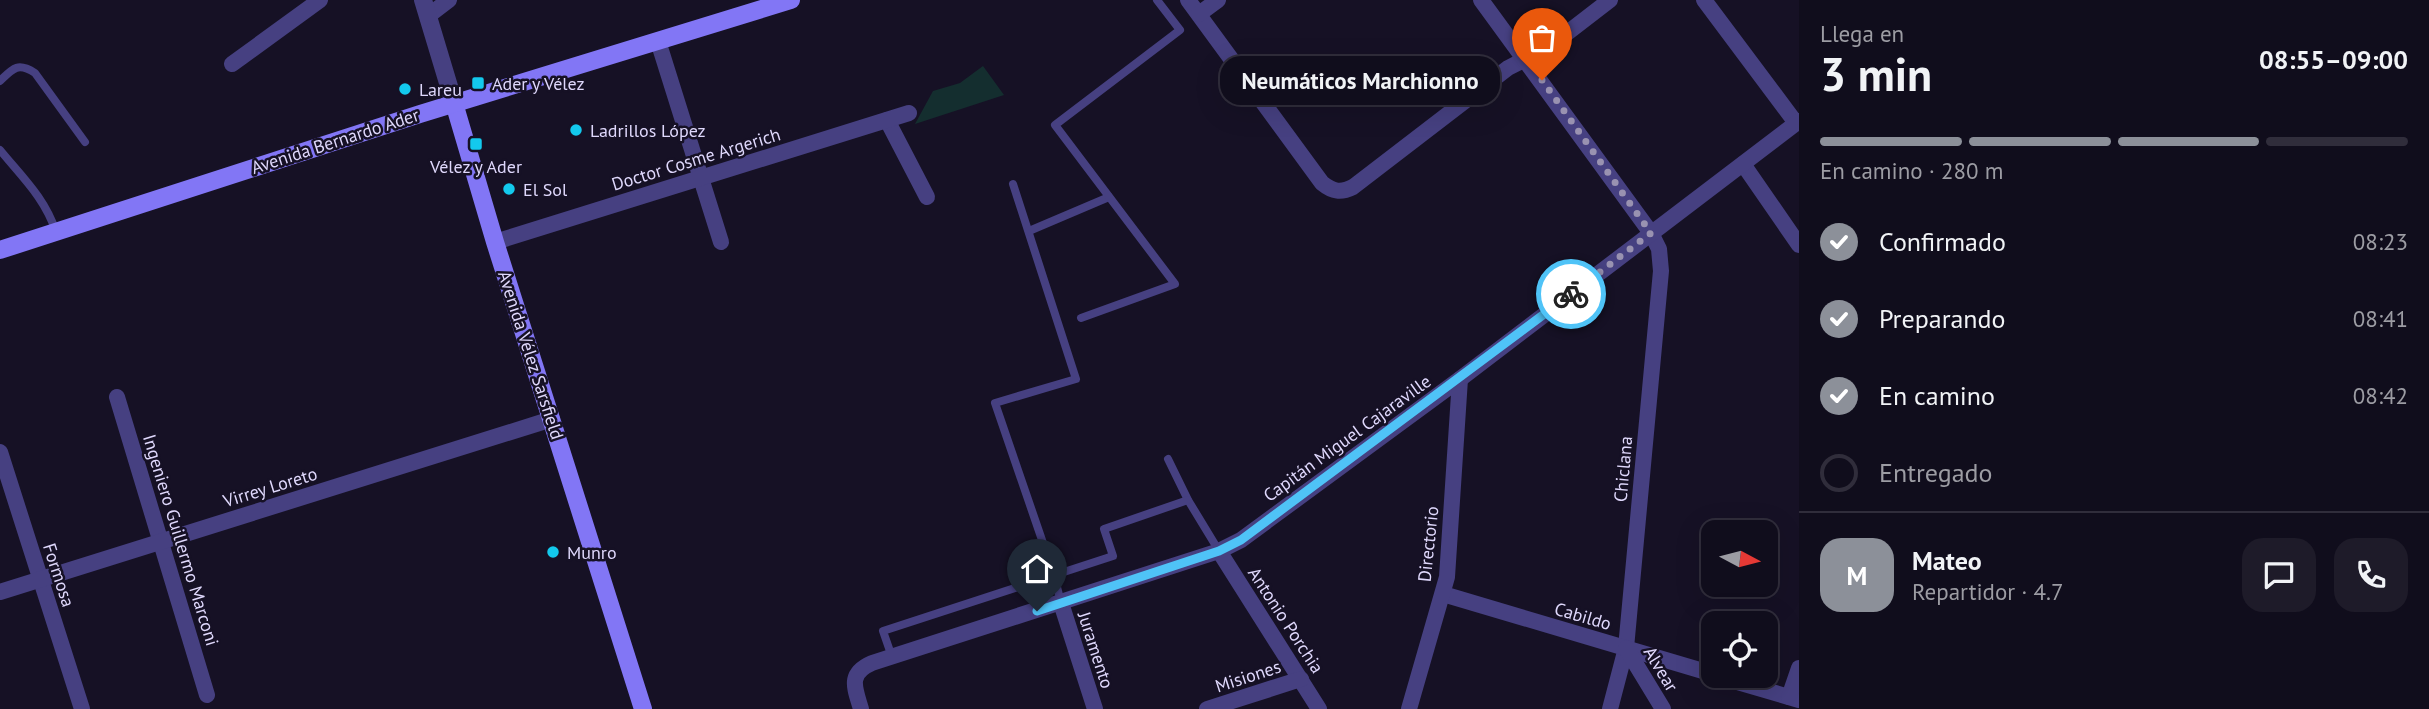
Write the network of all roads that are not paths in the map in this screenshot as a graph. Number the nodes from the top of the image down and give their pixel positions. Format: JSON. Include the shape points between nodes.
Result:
{"nodes":[{"id":1,"x":320,"y":0,"type":"edge"},
{"id":2,"x":449,"y":0,"type":"edge"},
{"id":3,"x":792,"y":0,"type":"edge"},
{"id":4,"x":1157,"y":0,"type":"edge"},
{"id":5,"x":1188,"y":0,"type":"edge"},
{"id":6,"x":1218,"y":0,"type":"edge"},
{"id":7,"x":1482,"y":0,"type":"edge"},
{"id":8,"x":1610,"y":0,"type":"edge"},
{"id":9,"x":1704,"y":0,"type":"edge"},
{"id":10,"x":425,"y":8,"type":"edge"},
{"id":11,"x":1199,"y":14,"type":"junction"},
{"id":12,"x":657,"y":41,"type":"junction"},
{"id":13,"x":1526,"y":58,"type":"junction"},
{"id":14,"x":232,"y":64,"type":"dead end"},
{"id":15,"x":0,"y":81,"type":"edge"},
{"id":16,"x":454,"y":103,"type":"junction"},
{"id":17,"x":909,"y":113,"type":"dead end"},
{"id":18,"x":887,"y":120,"type":"junction"},
{"id":19,"x":1798,"y":122,"type":"edge"},
{"id":20,"x":85,"y":142,"type":"dead end"},
{"id":21,"x":0,"y":150,"type":"edge"},
{"id":22,"x":1743,"y":164,"type":"junction"},
{"id":23,"x":702,"y":176,"type":"junction"},
{"id":24,"x":1013,"y":184,"type":"dead end"},
{"id":25,"x":927,"y":197,"type":"dead end"},
{"id":26,"x":1109,"y":197,"type":"junction"},
{"id":27,"x":56,"y":232,"type":"junction"},
{"id":28,"x":1028,"y":232,"type":"junction"},
{"id":29,"x":1651,"y":233,"type":"junction"},
{"id":30,"x":495,"y":242,"type":"junction"},
{"id":31,"x":722,"y":242,"type":"dead end"},
{"id":32,"x":1799,"y":245,"type":"edge"},
{"id":33,"x":0,"y":250,"type":"edge"},
{"id":34,"x":1081,"y":318,"type":"dead end"},
{"id":35,"x":1460,"y":379,"type":"junction"},
{"id":36,"x":117,"y":397,"type":"dead end"},
{"id":37,"x":552,"y":419,"type":"junction"},
{"id":38,"x":0,"y":452,"type":"edge"},
{"id":39,"x":1168,"y":459,"type":"dead end"},
{"id":40,"x":1188,"y":500,"type":"junction"},
{"id":41,"x":161,"y":542,"type":"junction"},
{"id":42,"x":1219,"y":551,"type":"junction"},
{"id":43,"x":1054,"y":575,"type":"junction"},
{"id":44,"x":40,"y":580,"type":"junction"},
{"id":45,"x":0,"y":592,"type":"edge"},
{"id":46,"x":1443,"y":594,"type":"junction"},
{"id":47,"x":1060,"y":603,"type":"junction"},
{"id":48,"x":1626,"y":648,"type":"junction"},
{"id":49,"x":892,"y":657,"type":"junction"},
{"id":50,"x":1799,"y":668,"type":"edge"},
{"id":51,"x":1701,"y":671,"type":"edge"},
{"id":52,"x":1301,"y":679,"type":"junction"},
{"id":53,"x":1758,"y":688,"type":"edge"},
{"id":54,"x":207,"y":695,"type":"dead end"},
{"id":55,"x":1794,"y":699,"type":"edge"},
{"id":56,"x":82,"y":709,"type":"edge"},
{"id":57,"x":643,"y":709,"type":"edge"},
{"id":58,"x":861,"y":709,"type":"edge"},
{"id":59,"x":1095,"y":709,"type":"edge"},
{"id":60,"x":1207,"y":709,"type":"edge"},
{"id":61,"x":1319,"y":709,"type":"edge"},
{"id":62,"x":1409,"y":709,"type":"edge"},
{"id":63,"x":1610,"y":709,"type":"edge"},
{"id":64,"x":1662,"y":709,"type":"edge"}],
"edges":[{"from":1,"to":14,"type":"street"},
{"from":2,"to":10,"type":"street"},
{"from":3,"to":12,"type":"main road","name":"Avenida Bernardo Ader"},
{"from":4,"to":26,"type":"lane","via":[[1180,30],[1055,125]]},
{"from":5,"to":11,"type":"street"},
{"from":6,"to":11,"type":"street"},
{"from":7,"to":13,"type":"street","name":"Chiclana"},
{"from":8,"to":13,"type":"street","via":[[1549,47]]},
{"from":9,"to":19,"type":"street"},
{"from":10,"to":16,"type":"street","name":"Avenida Vélez Sarsfield"},
{"from":11,"to":13,"type":"street","via":[[1322,183],[1336,192],[1353,187]]},
{"from":12,"to":16,"type":"main road","name":"Avenida Bernardo Ader"},
{"from":12,"to":23,"type":"street"},
{"from":13,"to":29,"type":"street","name":"Chiclana"},
{"from":15,"to":20,"type":"lane","via":[[18,67],[35,73]]},
{"from":16,"to":27,"type":"main road","name":"Avenida Bernardo Ader"},
{"from":16,"to":30,"type":"main road","name":"Avenida Vélez Sarsfield"},
{"from":17,"to":18,"type":"street","name":"Doctor Cosme Argerich"},
{"from":18,"to":23,"type":"street","name":"Doctor Cosme Argerich"},
{"from":18,"to":25,"type":"street"},
{"from":19,"to":22,"type":"street","name":"Capitán Miguel Cajaraville"},
{"from":21,"to":27,"type":"lane","via":[[39,195]]},
{"from":22,"to":29,"type":"street","name":"Capitán Miguel Cajaraville"},
{"from":22,"to":32,"type":"street"},
{"from":23,"to":30,"type":"street","name":"Doctor Cosme Argerich"},
{"from":23,"to":31,"type":"street"},
{"from":24,"to":28,"type":"lane"},
{"from":26,"to":28,"type":"lane"},
{"from":26,"to":34,"type":"lane","via":[[1175,284]]},
{"from":27,"to":33,"type":"main road","name":"Avenida Bernardo Ader"},
{"from":28,"to":43,"type":"lane","via":[[1076,379],[995,403]]},
{"from":29,"to":35,"type":"street","name":"Capitán Miguel Cajaraville"},
{"from":29,"to":48,"type":"street","name":"Chiclana","via":[[1659,248],[1661,271]]},
{"from":30,"to":37,"type":"main road","name":"Avenida Vélez Sarsfield"},
{"from":35,"to":42,"type":"street","name":"Capitán Miguel Cajaraville","via":[[1241,540]]},
{"from":35,"to":46,"type":"street","name":"Directorio"},
{"from":36,"to":41,"type":"street","name":"Ingeniero Guillermo Marconi"},
{"from":37,"to":41,"type":"street","name":"Virrey Loreto"},
{"from":37,"to":57,"type":"main road","name":"Avenida Vélez Sarsfield"},
{"from":38,"to":44,"type":"street","name":"Formosa"},
{"from":39,"to":40,"type":"lane"},
{"from":40,"to":42,"type":"lane"},
{"from":40,"to":43,"type":"lane","via":[[1104,528],[1113,556]]},
{"from":41,"to":44,"type":"street","name":"Virrey Loreto"},
{"from":41,"to":54,"type":"street","name":"Ingeniero Guillermo Marconi"},
{"from":42,"to":47,"type":"street","name":"Capitán Miguel Cajaraville"},
{"from":42,"to":52,"type":"street","name":"Antonio Porchia"},
{"from":43,"to":47,"type":"lane"},
{"from":43,"to":49,"type":"lane","via":[[883,631]]},
{"from":44,"to":45,"type":"street","name":"Virrey Loreto"},
{"from":44,"to":56,"type":"street","name":"Formosa"},
{"from":46,"to":48,"type":"street","name":"Cabildo"},
{"from":46,"to":62,"type":"street","name":"Directorio"},
{"from":47,"to":49,"type":"street","name":"Capitán Miguel Cajaraville"},
{"from":47,"to":59,"type":"street","name":"Juramento"},
{"from":48,"to":51,"type":"street","name":"Cabildo"},
{"from":48,"to":63,"type":"street","name":"Chiclana"},
{"from":48,"to":64,"type":"street","name":"Alvear"},
{"from":49,"to":58,"type":"street","name":"Capitán Miguel Cajaraville","via":[[857,672],[854,681]]},
{"from":50,"to":55,"type":"street"},
{"from":52,"to":60,"type":"street","name":"Misiones"},
{"from":52,"to":61,"type":"street","name":"Antonio Porchia"},
{"from":53,"to":55,"type":"street","name":"Cabildo"}]}
